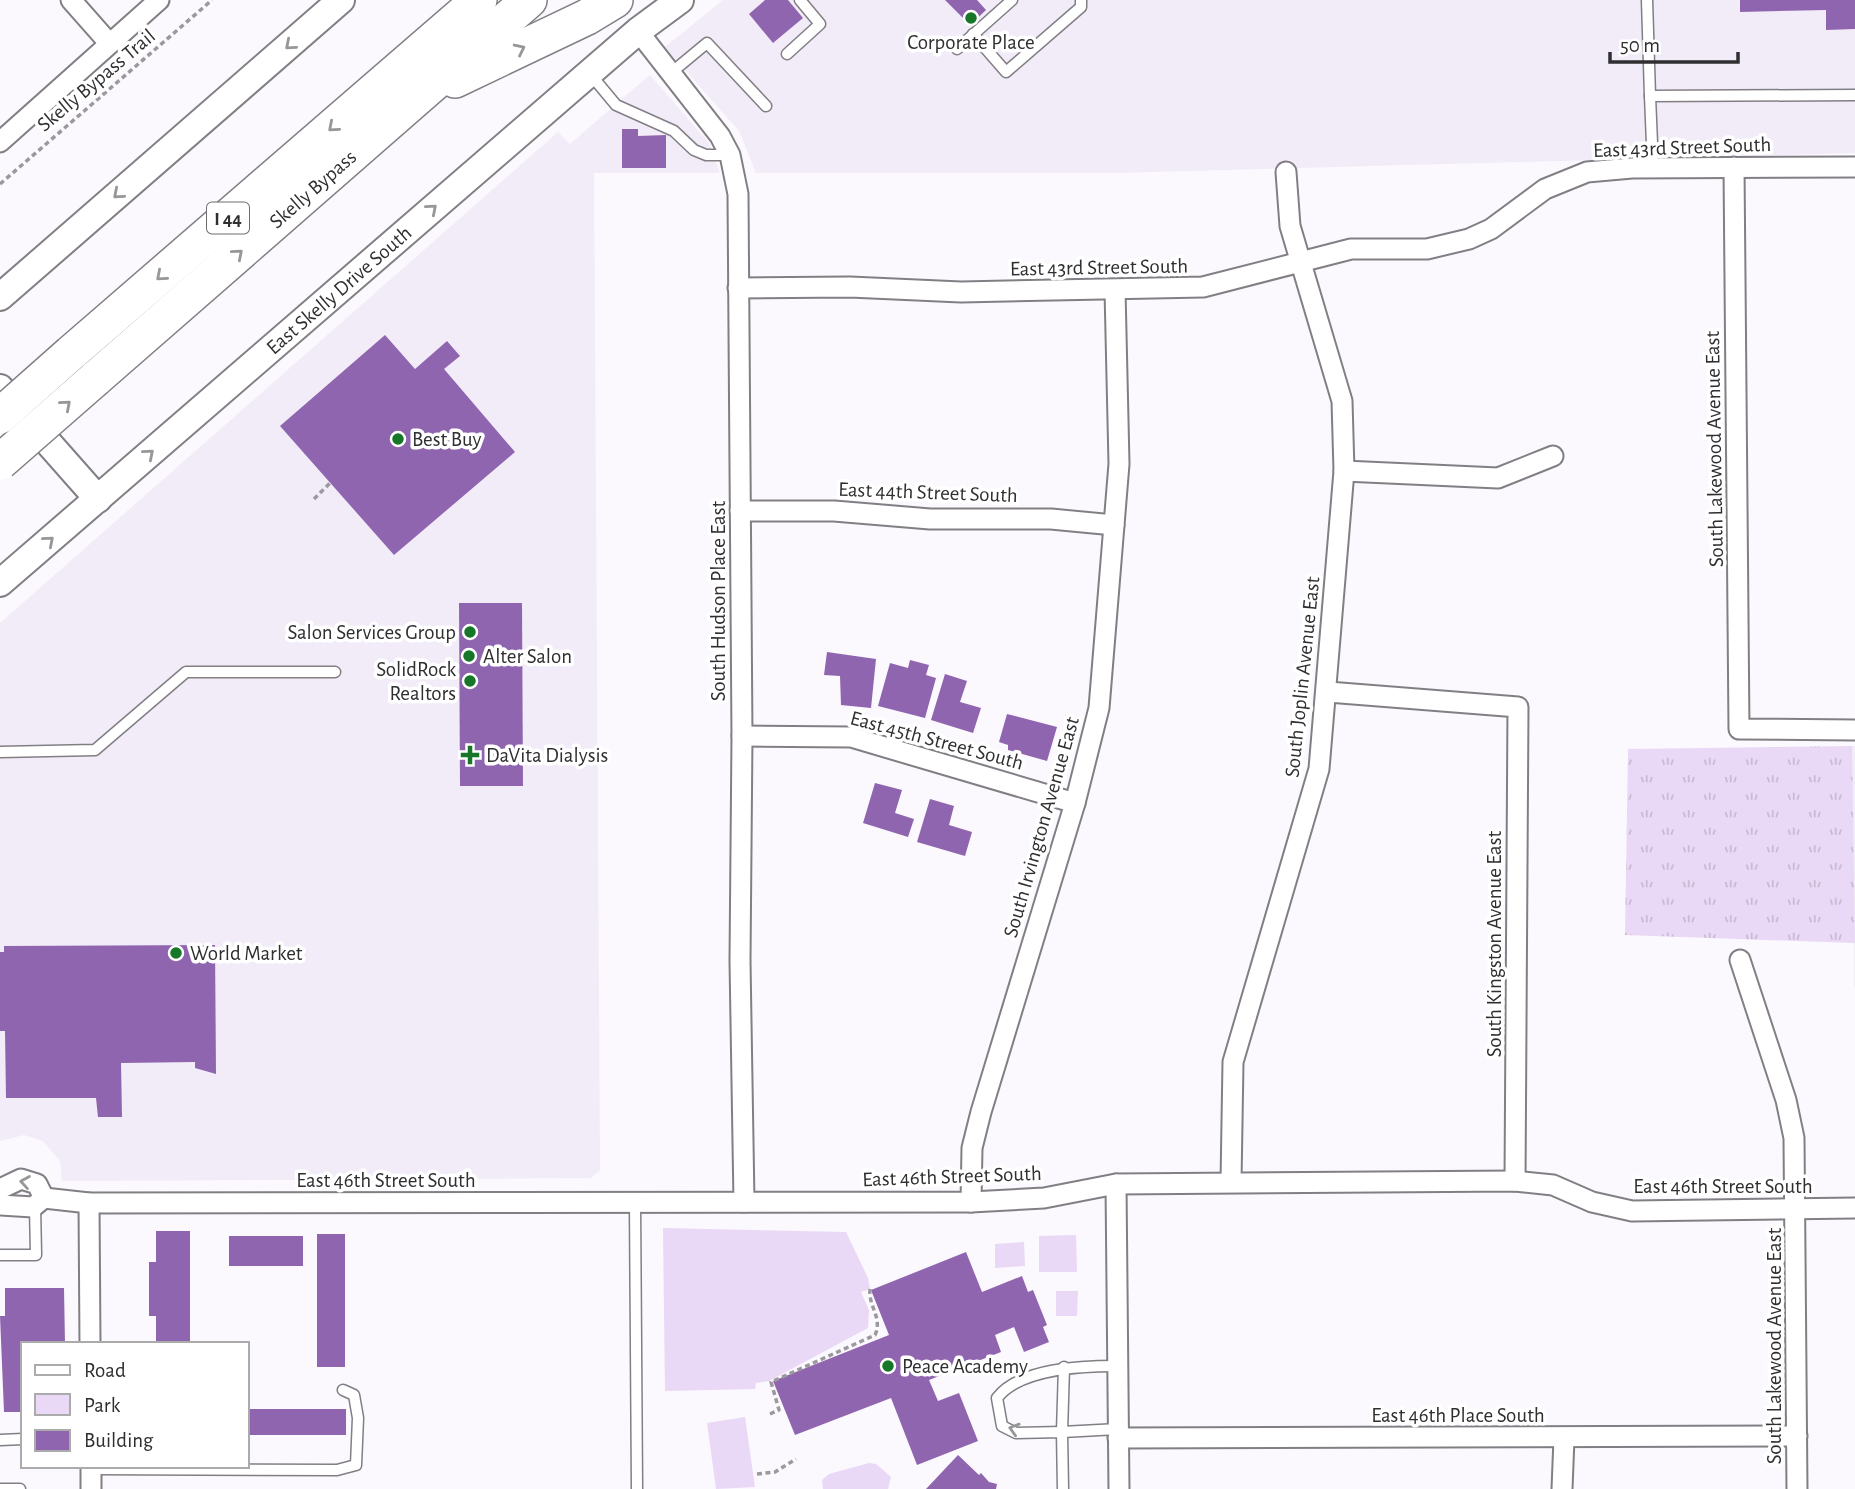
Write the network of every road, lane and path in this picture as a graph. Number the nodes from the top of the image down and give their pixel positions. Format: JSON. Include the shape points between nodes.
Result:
{"nodes":[{"id":1,"x":71,"y":0,"type":"edge"},
{"id":2,"x":159,"y":0,"type":"edge"},
{"id":3,"x":212,"y":0,"type":"edge"},
{"id":4,"x":341,"y":0,"type":"edge"},
{"id":5,"x":442,"y":0,"type":"edge"},
{"id":6,"x":479,"y":0,"type":"edge"},
{"id":7,"x":529,"y":0,"type":"edge"},
{"id":8,"x":615,"y":0,"type":"edge"},
{"id":9,"x":680,"y":0,"type":"edge"},
{"id":10,"x":800,"y":0,"type":"edge"},
{"id":11,"x":1012,"y":0,"type":"edge"},
{"id":12,"x":1081,"y":0,"type":"edge"},
{"id":13,"x":1647,"y":0,"type":"edge"},
{"id":14,"x":638,"y":31,"type":"junction"},
{"id":15,"x":973,"y":34,"type":"junction"},
{"id":16,"x":109,"y":43,"type":"junction"},
{"id":17,"x":957,"y":49,"type":"dead end"},
{"id":18,"x":787,"y":54,"type":"dead end"},
{"id":19,"x":672,"y":72,"type":"junction"},
{"id":20,"x":589,"y":73,"type":"junction"},
{"id":21,"x":385,"y":83,"type":"junction"},
{"id":22,"x":1855,"y":95,"type":"edge"},
{"id":23,"x":1650,"y":96,"type":"junction"},
{"id":24,"x":414,"y":100,"type":"junction"},
{"id":25,"x":766,"y":106,"type":"dead end"},
{"id":26,"x":0,"y":142,"type":"edge"},
{"id":27,"x":730,"y":155,"type":"junction"},
{"id":28,"x":1734,"y":167,"type":"junction"},
{"id":29,"x":1855,"y":167,"type":"edge"},
{"id":30,"x":1653,"y":168,"type":"junction"},
{"id":31,"x":1286,"y":172,"type":"dead end"},
{"id":32,"x":0,"y":184,"type":"edge"},
{"id":33,"x":1301,"y":260,"type":"junction"},
{"id":34,"x":738,"y":288,"type":"junction"},
{"id":35,"x":1115,"y":290,"type":"junction"},
{"id":36,"x":0,"y":297,"type":"edge"},
{"id":37,"x":0,"y":388,"type":"edge"},
{"id":38,"x":0,"y":416,"type":"edge"},
{"id":39,"x":1553,"y":456,"type":"dead end"},
{"id":40,"x":0,"y":462,"type":"edge"},
{"id":41,"x":1344,"y":471,"type":"junction"},
{"id":42,"x":330,"y":483,"type":"dead end"},
{"id":43,"x":98,"y":499,"type":"junction"},
{"id":44,"x":314,"y":499,"type":"dead end"},
{"id":45,"x":740,"y":511,"type":"junction"},
{"id":46,"x":1114,"y":524,"type":"junction"},
{"id":47,"x":0,"y":583,"type":"edge"},
{"id":48,"x":335,"y":672,"type":"dead end"},
{"id":49,"x":1328,"y":692,"type":"junction"},
{"id":50,"x":1855,"y":730,"type":"edge"},
{"id":51,"x":742,"y":736,"type":"junction"},
{"id":52,"x":0,"y":752,"type":"edge"},
{"id":53,"x":1075,"y":803,"type":"junction"},
{"id":54,"x":1740,"y":960,"type":"dead end"},
{"id":55,"x":1515,"y":1181,"type":"junction"},
{"id":56,"x":1231,"y":1182,"type":"junction"},
{"id":57,"x":1116,"y":1184,"type":"junction"},
{"id":58,"x":0,"y":1189,"type":"edge"},
{"id":59,"x":40,"y":1202,"type":"junction"},
{"id":60,"x":744,"y":1202,"type":"junction"},
{"id":61,"x":971,"y":1202,"type":"junction"},
{"id":62,"x":89,"y":1203,"type":"junction"},
{"id":63,"x":635,"y":1203,"type":"junction"},
{"id":64,"x":0,"y":1205,"type":"edge"},
{"id":65,"x":1855,"y":1208,"type":"edge"},
{"id":66,"x":1796,"y":1209,"type":"junction"},
{"id":67,"x":0,"y":1255,"type":"edge"},
{"id":68,"x":870,"y":1289,"type":"dead end"},
{"id":69,"x":90,"y":1342,"type":"edge"},
{"id":70,"x":1117,"y":1366,"type":"junction"},
{"id":71,"x":1064,"y":1367,"type":"junction"},
{"id":72,"x":343,"y":1390,"type":"dead end"},
{"id":73,"x":769,"y":1413,"type":"dead end"},
{"id":74,"x":1062,"y":1432,"type":"junction"},
{"id":75,"x":1118,"y":1434,"type":"junction"},
{"id":76,"x":1797,"y":1436,"type":"junction"},
{"id":77,"x":1564,"y":1438,"type":"junction"},
{"id":78,"x":21,"y":1439,"type":"edge"},
{"id":79,"x":0,"y":1440,"type":"edge"},
{"id":80,"x":796,"y":1459,"type":"dead end"},
{"id":81,"x":757,"y":1474,"type":"dead end"},
{"id":82,"x":91,"y":1475,"type":"edge"},
{"id":83,"x":0,"y":1489,"type":"edge"},
{"id":84,"x":20,"y":1489,"type":"edge"},
{"id":85,"x":637,"y":1489,"type":"edge"},
{"id":86,"x":1063,"y":1489,"type":"edge"},
{"id":87,"x":1119,"y":1489,"type":"edge"},
{"id":88,"x":1562,"y":1489,"type":"edge"},
{"id":89,"x":1797,"y":1489,"type":"edge"}],
"edges":[{"from":1,"to":16,"type":"street"},
{"from":2,"to":16,"type":"street"},
{"from":3,"to":32,"type":"path","name":"Skelly Bypass Trail"},
{"from":4,"to":36,"type":"main road","one_way":true},
{"from":5,"to":21,"type":"highway"},
{"from":6,"to":21,"type":"highway","name":"Skelly Bypass","number":"I 44"},
{"from":7,"to":24,"type":"highway","name":"Skelly Bypass","number":"I 44"},
{"from":24,"to":8,"type":"highway","one_way":true},
{"from":9,"to":14,"type":"main road","name":"East Skelly Drive South"},
{"from":10,"to":18,"type":"lane","via":[[820,24]]},
{"from":11,"to":15,"type":"lane"},
{"from":12,"to":15,"type":"lane","via":[[1081,7],[1006,72]]},
{"from":13,"to":23,"type":"lane"},
{"from":14,"to":19,"type":"street","name":"South Hudson Place East"},
{"from":14,"to":20,"type":"main road","name":"East Skelly Drive South"},
{"from":15,"to":17,"type":"lane"},
{"from":16,"to":26,"type":"street"},
{"from":19,"to":25,"type":"lane","via":[[707,43]]},
{"from":19,"to":27,"type":"street","name":"South Hudson Place East"},
{"from":20,"to":27,"type":"lane","via":[[616,105],[674,131],[694,150]]},
{"from":43,"to":20,"type":"main road","name":"East Skelly Drive South","one_way":true},
{"from":21,"to":38,"type":"highway","name":"Skelly Bypass","number":"I 44","one_way":true,"bridge":true},
{"from":22,"to":23,"type":"lane"},
{"from":23,"to":30,"type":"lane"},
{"from":40,"to":24,"type":"highway","name":"Skelly Bypass","number":"I 44","one_way":true,"bridge":true},
{"from":27,"to":34,"type":"street","name":"South Hudson Place East","via":[[737,194]]},
{"from":28,"to":29,"type":"street","name":"East 43rd Street South"},
{"from":28,"to":30,"type":"street","name":"East 43rd Street South"},
{"from":28,"to":50,"type":"street","name":"South Lakewood Avenue East","via":[[1739,729]]},
{"from":30,"to":33,"type":"street","name":"East 43rd Street South","via":[[1606,169],[1577,176],[1545,189],[1492,229],[1446,246],[1351,249]]},
{"from":31,"to":33,"type":"street","name":"South Joplin Avenue East","via":[[1290,226]]},
{"from":33,"to":35,"type":"street","name":"East 43rd Street South","via":[[1203,287]]},
{"from":33,"to":41,"type":"street","name":"South Joplin Avenue East","via":[[1342,401]]},
{"from":34,"to":35,"type":"street","name":"East 43rd Street South"},
{"from":34,"to":45,"type":"street","name":"South Hudson Place East"},
{"from":35,"to":46,"type":"street","name":"South Irvington Avenue East","via":[[1119,464]]},
{"from":37,"to":43,"type":"main road"},
{"from":39,"to":41,"type":"street","via":[[1498,478]]},
{"from":41,"to":49,"type":"street","name":"South Joplin Avenue East"},
{"from":42,"to":44,"type":"path"},
{"from":47,"to":43,"type":"main road","name":"East Skelly Drive South","one_way":true},
{"from":45,"to":46,"type":"street","name":"East 44th Street South"},
{"from":45,"to":51,"type":"street","name":"South Hudson Place East"},
{"from":46,"to":53,"type":"street","name":"South Irvington Avenue East","via":[[1099,708]]},
{"from":48,"to":52,"type":"lane","via":[[186,671],[95,750]]},
{"from":49,"to":55,"type":"street","name":"South Kingston Avenue East","via":[[1518,707]]},
{"from":49,"to":56,"type":"street","name":"South Joplin Avenue East","via":[[1319,769],[1233,1062]]},
{"from":51,"to":53,"type":"street","name":"East 45th Street South","via":[[851,737]]},
{"from":51,"to":60,"type":"street","name":"South Hudson Place East"},
{"from":53,"to":61,"type":"street","name":"South Irvington Avenue East","via":[[981,1112],[972,1147]]},
{"from":54,"to":66,"type":"street","name":"South Lakewood Avenue East","via":[[1792,1123]]},
{"from":55,"to":56,"type":"street","name":"East 46th Street South"},
{"from":55,"to":66,"type":"street","name":"East 46th Street South","via":[[1553,1185],[1592,1202],[1632,1211]]},
{"from":56,"to":57,"type":"street","name":"East 46th Street South"},
{"from":57,"to":61,"type":"street","name":"East 46th Street South","via":[[1044,1198]]},
{"from":57,"to":70,"type":"street"},
{"from":59,"to":58,"type":"street","name":"East 46th Street South","one_way":true,"via":[[37,1184],[21,1179]]},
{"from":59,"to":62,"type":"street","name":"East 46th Street South"},
{"from":59,"to":64,"type":"street","name":"East 46th Street South"},
{"from":59,"to":67,"type":"lane","via":[[36,1255]]},
{"from":60,"to":61,"type":"street","name":"East 46th Street South"},
{"from":60,"to":63,"type":"street","name":"East 46th Street South"},
{"from":62,"to":63,"type":"street","name":"East 46th Street South"},
{"from":62,"to":69,"type":"street"},
{"from":63,"to":85,"type":"lane"},
{"from":65,"to":66,"type":"street","name":"East 46th Street South"},
{"from":66,"to":76,"type":"street","name":"South Lakewood Avenue East"},
{"from":68,"to":73,"type":"path","via":[[878,1318],[875,1335],[771,1382],[779,1410]]},
{"from":70,"to":71,"type":"lane"},
{"from":70,"to":75,"type":"street"},
{"from":71,"to":74,"type":"lane"},
{"from":74,"to":71,"type":"lane","one_way":true,"via":[[1016,1433],[1002,1426],[997,1398],[1027,1380]]},
{"from":72,"to":82,"type":"lane","via":[[354,1395],[356,1405],[356,1465],[337,1470]]},
{"from":74,"to":75,"type":"lane"},
{"from":74,"to":86,"type":"lane"},
{"from":75,"to":77,"type":"street","name":"East 46th Place South"},
{"from":75,"to":87,"type":"street"},
{"from":76,"to":77,"type":"street","name":"East 46th Place South"},
{"from":76,"to":89,"type":"street","name":"South Lakewood Avenue East"},
{"from":77,"to":88,"type":"street"},
{"from":78,"to":79,"type":"lane"},
{"from":80,"to":81,"type":"path","via":[[775,1472]]},
{"from":83,"to":84,"type":"lane"}]}
